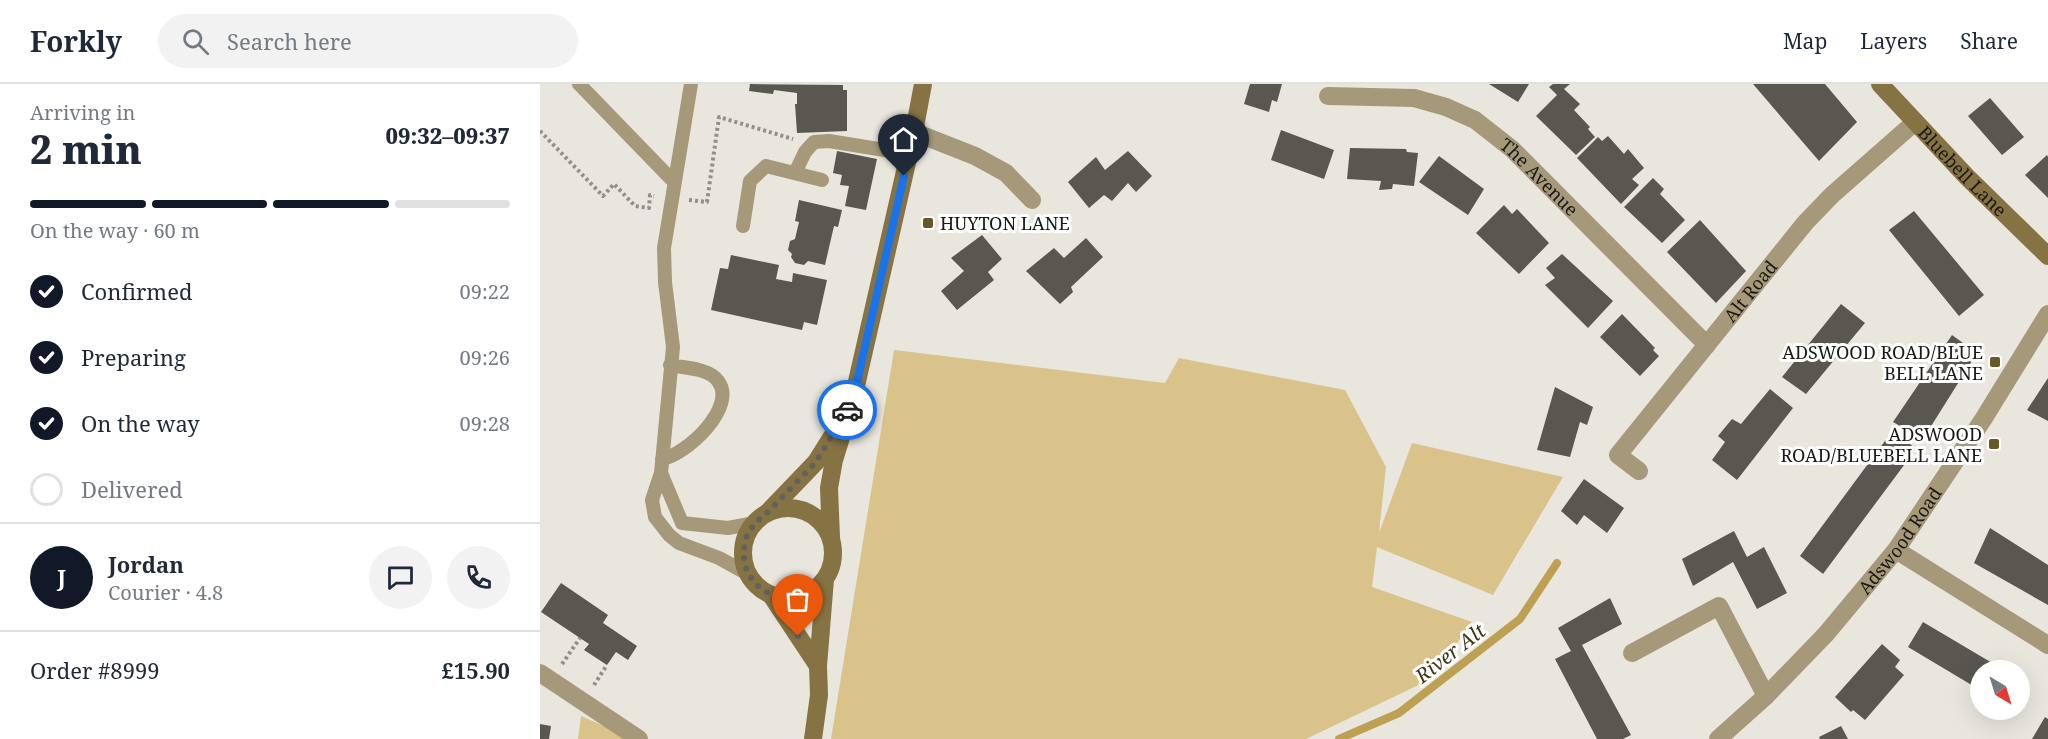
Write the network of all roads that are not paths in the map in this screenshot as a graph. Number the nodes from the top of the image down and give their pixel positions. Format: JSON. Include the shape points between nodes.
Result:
{"nodes":[{"id":1,"x":579,"y":84,"type":"edge"},
{"id":2,"x":691,"y":84,"type":"edge"},
{"id":3,"x":923,"y":84,"type":"edge"},
{"id":4,"x":1883,"y":85,"type":"edge"},
{"id":5,"x":1328,"y":96,"type":"dead end"},
{"id":6,"x":1915,"y":122,"type":"junction"},
{"id":7,"x":914,"y":132,"type":"junction"},
{"id":8,"x":909,"y":154,"type":"junction"},
{"id":9,"x":795,"y":173,"type":"junction"},
{"id":10,"x":822,"y":180,"type":"dead end"},
{"id":11,"x":674,"y":182,"type":"junction"},
{"id":12,"x":1032,"y":200,"type":"dead end"},
{"id":13,"x":743,"y":226,"type":"dead end"},
{"id":14,"x":2048,"y":256,"type":"edge"},
{"id":15,"x":2048,"y":314,"type":"edge"},
{"id":16,"x":1707,"y":345,"type":"junction"},
{"id":17,"x":670,"y":365,"type":"junction"},
{"id":18,"x":853,"y":399,"type":"junction"},
{"id":19,"x":662,"y":466,"type":"junction"},
{"id":20,"x":1639,"y":471,"type":"dead end"},
{"id":21,"x":761,"y":518,"type":"junction"},
{"id":22,"x":831,"y":537,"type":"junction"},
{"id":23,"x":1896,"y":550,"type":"junction"},
{"id":24,"x":748,"y":574,"type":"junction"},
{"id":25,"x":825,"y":579,"type":"junction"},
{"id":26,"x":771,"y":595,"type":"junction"},
{"id":27,"x":2048,"y":645,"type":"edge"},
{"id":28,"x":1632,"y":653,"type":"dead end"},
{"id":29,"x":818,"y":666,"type":"junction"},
{"id":30,"x":540,"y":673,"type":"edge"},
{"id":31,"x":1766,"y":696,"type":"junction"},
{"id":32,"x":1724,"y":737,"type":"edge"},
{"id":33,"x":639,"y":739,"type":"edge"},
{"id":34,"x":813,"y":739,"type":"edge"}],
"edges":[{"from":1,"to":11,"type":"lane"},
{"from":2,"to":11,"type":"lane"},
{"from":3,"to":7,"type":"main road"},
{"from":4,"to":6,"type":"main road","name":"Bluebell Lane"},
{"from":5,"to":16,"type":"street","name":"The Avenue","via":[[1414,98],[1446,106],[1475,120],[1512,149]]},
{"from":6,"to":14,"type":"main road","name":"Bluebell Lane"},
{"from":6,"to":16,"type":"street","name":"Alt Road","via":[[1818,208]]},
{"from":7,"to":8,"type":"main road"},
{"from":7,"to":12,"type":"street","via":[[1006,173]]},
{"from":8,"to":9,"type":"lane","via":[[814,142]]},
{"from":8,"to":18,"type":"main road"},
{"from":9,"to":10,"type":"lane"},
{"from":9,"to":13,"type":"lane","via":[[766,166],[750,181]]},
{"from":11,"to":17,"type":"lane","via":[[664,262],[672,324]]},
{"from":15,"to":23,"type":"street","name":"Adswood Road"},
{"from":16,"to":20,"type":"street","name":"Alt Road","via":[[1618,455]]},
{"from":17,"to":19,"type":"lane"},
{"from":17,"to":19,"type":"lane","via":[[713,375],[723,397],[721,407],[696,439]]},
{"from":18,"to":21,"type":"main road","via":[[816,462]]},
{"from":18,"to":22,"type":"main road","via":[[834,460]]},
{"from":19,"to":21,"type":"lane","via":[[682,523],[728,528]]},
{"from":19,"to":24,"type":"lane","via":[[652,500],[660,526],[679,543]]},
{"from":21,"to":22,"type":"main road","via":[[782,508],[797,509],[811,514]]},
{"from":21,"to":24,"type":"main road","via":[[747,535],[744,561]]},
{"from":22,"to":25,"type":"main road","via":[[832,566]]},
{"from":23,"to":27,"type":"street"},
{"from":23,"to":31,"type":"street","name":"Adswood Road","via":[[1826,634]]},
{"from":24,"to":26,"type":"main road"},
{"from":25,"to":26,"type":"main road","via":[[801,597]]},
{"from":25,"to":29,"type":"main road"},
{"from":26,"to":29,"type":"main road"},
{"from":28,"to":31,"type":"street","via":[[1719,606]]},
{"from":29,"to":34,"type":"main road"},
{"from":30,"to":33,"type":"street"},
{"from":31,"to":32,"type":"street","name":"Adswood Road"}]}
